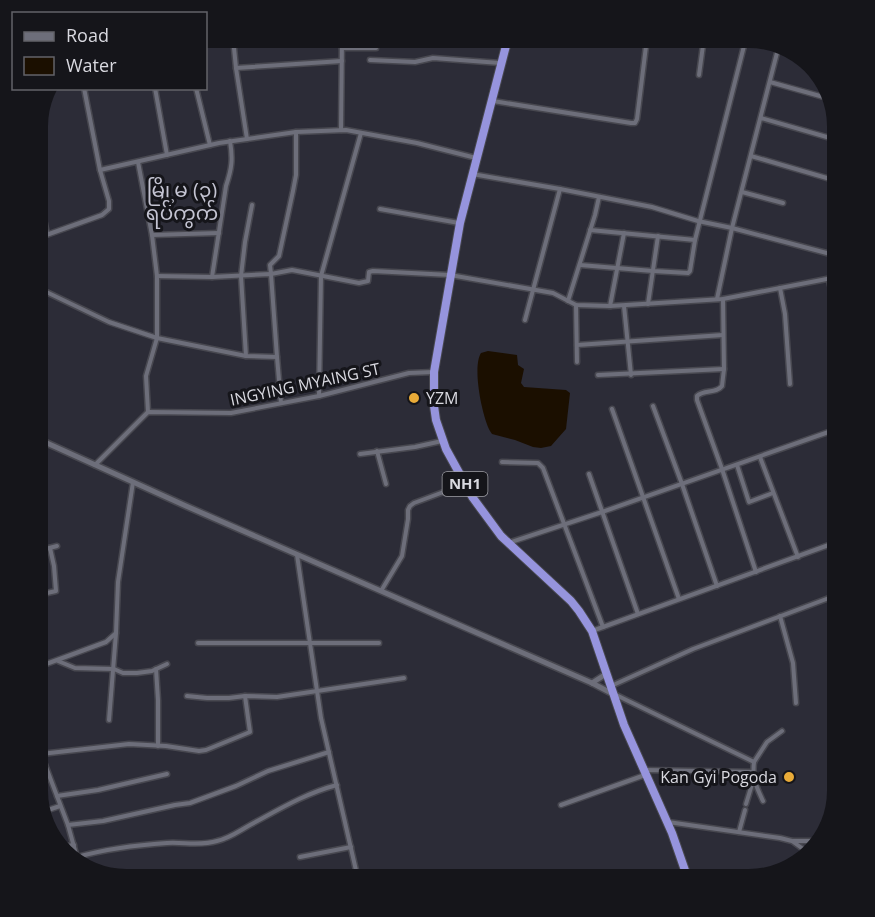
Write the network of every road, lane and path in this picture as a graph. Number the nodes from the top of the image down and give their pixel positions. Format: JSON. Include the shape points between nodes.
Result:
{"nodes":[{"id":1,"x":234,"y":48,"type":"edge"},
{"id":2,"x":342,"y":48,"type":"joint"},
{"id":3,"x":376,"y":48,"type":"dead end"},
{"id":4,"x":505,"y":48,"type":"edge"},
{"id":5,"x":646,"y":48,"type":"edge"},
{"id":6,"x":703,"y":48,"type":"edge"},
{"id":7,"x":743,"y":48,"type":"edge"},
{"id":8,"x":777,"y":54,"type":"edge"},
{"id":9,"x":370,"y":60,"type":"dead end"},
{"id":10,"x":342,"y":61,"type":"junction"},
{"id":11,"x":501,"y":63,"type":"junction"},
{"id":12,"x":236,"y":69,"type":"junction"},
{"id":13,"x":699,"y":75,"type":"dead end"},
{"id":14,"x":770,"y":82,"type":"junction"},
{"id":15,"x":84,"y":90,"type":"edge"},
{"id":16,"x":155,"y":90,"type":"edge"},
{"id":17,"x":196,"y":90,"type":"edge"},
{"id":18,"x":821,"y":96,"type":"edge"},
{"id":19,"x":492,"y":101,"type":"junction"},
{"id":20,"x":761,"y":118,"type":"junction"},
{"id":21,"x":341,"y":130,"type":"junction"},
{"id":22,"x":296,"y":132,"type":"junction"},
{"id":23,"x":361,"y":133,"type":"junction"},
{"id":24,"x":827,"y":137,"type":"edge"},
{"id":25,"x":247,"y":139,"type":"junction"},
{"id":26,"x":230,"y":141,"type":"junction"},
{"id":27,"x":210,"y":145,"type":"junction"},
{"id":28,"x":167,"y":155,"type":"junction"},
{"id":29,"x":751,"y":156,"type":"junction"},
{"id":30,"x":476,"y":158,"type":"junction"},
{"id":31,"x":138,"y":161,"type":"junction"},
{"id":32,"x":100,"y":170,"type":"junction"},
{"id":33,"x":472,"y":174,"type":"junction"},
{"id":34,"x":827,"y":177,"type":"edge"},
{"id":35,"x":560,"y":189,"type":"junction"},
{"id":36,"x":742,"y":192,"type":"junction"},
{"id":37,"x":599,"y":197,"type":"junction"},
{"id":38,"x":783,"y":203,"type":"dead end"},
{"id":39,"x":252,"y":206,"type":"dead end"},
{"id":40,"x":380,"y":209,"type":"dead end"},
{"id":41,"x":698,"y":221,"type":"junction"},
{"id":42,"x":460,"y":224,"type":"junction"},
{"id":43,"x":732,"y":228,"type":"junction"},
{"id":44,"x":590,"y":230,"type":"junction"},
{"id":45,"x":219,"y":233,"type":"junction"},
{"id":46,"x":624,"y":233,"type":"junction"},
{"id":47,"x":48,"y":234,"type":"edge"},
{"id":48,"x":152,"y":235,"type":"junction"},
{"id":49,"x":658,"y":236,"type":"junction"},
{"id":50,"x":694,"y":240,"type":"junction"},
{"id":51,"x":827,"y":253,"type":"edge"},
{"id":52,"x":580,"y":265,"type":"junction"},
{"id":53,"x":617,"y":269,"type":"junction"},
{"id":54,"x":653,"y":272,"type":"junction"},
{"id":55,"x":271,"y":274,"type":"junction"},
{"id":56,"x":450,"y":275,"type":"junction"},
{"id":57,"x":157,"y":276,"type":"junction"},
{"id":58,"x":241,"y":276,"type":"junction"},
{"id":59,"x":321,"y":276,"type":"junction"},
{"id":60,"x":212,"y":277,"type":"junction"},
{"id":61,"x":827,"y":279,"type":"edge"},
{"id":62,"x":780,"y":288,"type":"junction"},
{"id":63,"x":532,"y":289,"type":"junction"},
{"id":64,"x":48,"y":293,"type":"edge"},
{"id":65,"x":717,"y":299,"type":"junction"},
{"id":66,"x":723,"y":299,"type":"junction"},
{"id":67,"x":568,"y":301,"type":"junction"},
{"id":68,"x":648,"y":304,"type":"junction"},
{"id":69,"x":576,"y":305,"type":"junction"},
{"id":70,"x":610,"y":306,"type":"junction"},
{"id":71,"x":624,"y":306,"type":"junction"},
{"id":72,"x":525,"y":320,"type":"dead end"},
{"id":73,"x":723,"y":335,"type":"junction"},
{"id":74,"x":157,"y":338,"type":"junction"},
{"id":75,"x":628,"y":342,"type":"junction"},
{"id":76,"x":577,"y":345,"type":"junction"},
{"id":77,"x":246,"y":356,"type":"junction"},
{"id":78,"x":277,"y":357,"type":"junction"},
{"id":79,"x":577,"y":362,"type":"dead end"},
{"id":80,"x":724,"y":369,"type":"junction"},
{"id":81,"x":434,"y":372,"type":"junction"},
{"id":82,"x":598,"y":375,"type":"dead end"},
{"id":83,"x":631,"y":375,"type":"junction"},
{"id":84,"x":790,"y":384,"type":"dead end"},
{"id":85,"x":319,"y":396,"type":"junction"},
{"id":86,"x":281,"y":403,"type":"junction"},
{"id":87,"x":653,"y":406,"type":"dead end"},
{"id":88,"x":612,"y":409,"type":"dead end"},
{"id":89,"x":148,"y":412,"type":"junction"},
{"id":90,"x":827,"y":433,"type":"edge"},
{"id":91,"x":443,"y":441,"type":"junction"},
{"id":92,"x":48,"y":444,"type":"edge"},
{"id":93,"x":377,"y":451,"type":"junction"},
{"id":94,"x":360,"y":454,"type":"dead end"},
{"id":95,"x":760,"y":457,"type":"junction"},
{"id":96,"x":502,"y":462,"type":"dead end"},
{"id":97,"x":95,"y":465,"type":"junction"},
{"id":98,"x":737,"y":465,"type":"junction"},
{"id":99,"x":722,"y":469,"type":"junction"},
{"id":100,"x":589,"y":474,"type":"dead end"},
{"id":101,"x":133,"y":482,"type":"junction"},
{"id":102,"x":386,"y":484,"type":"dead end"},
{"id":103,"x":465,"y":484,"type":"junction"},
{"id":104,"x":682,"y":484,"type":"junction"},
{"id":105,"x":773,"y":493,"type":"junction"},
{"id":106,"x":643,"y":497,"type":"junction"},
{"id":107,"x":602,"y":512,"type":"junction"},
{"id":108,"x":564,"y":524,"type":"junction"},
{"id":109,"x":507,"y":543,"type":"junction"},
{"id":110,"x":57,"y":546,"type":"dead end"},
{"id":111,"x":827,"y":546,"type":"edge"},
{"id":112,"x":50,"y":548,"type":"joint"},
{"id":113,"x":297,"y":555,"type":"junction"},
{"id":114,"x":798,"y":556,"type":"junction"},
{"id":115,"x":756,"y":572,"type":"junction"},
{"id":116,"x":717,"y":586,"type":"junction"},
{"id":117,"x":381,"y":591,"type":"junction"},
{"id":118,"x":48,"y":593,"type":"edge"},
{"id":119,"x":679,"y":599,"type":"junction"},
{"id":120,"x":827,"y":599,"type":"edge"},
{"id":121,"x":638,"y":614,"type":"junction"},
{"id":122,"x":780,"y":616,"type":"junction"},
{"id":123,"x":603,"y":627,"type":"junction"},
{"id":124,"x":592,"y":631,"type":"junction"},
{"id":125,"x":116,"y":633,"type":"junction"},
{"id":126,"x":198,"y":643,"type":"dead end"},
{"id":127,"x":310,"y":643,"type":"junction"},
{"id":128,"x":379,"y":643,"type":"dead end"},
{"id":129,"x":56,"y":660,"type":"junction"},
{"id":130,"x":48,"y":663,"type":"edge"},
{"id":131,"x":167,"y":664,"type":"dead end"},
{"id":132,"x":114,"y":669,"type":"junction"},
{"id":133,"x":156,"y":669,"type":"junction"},
{"id":134,"x":606,"y":674,"type":"junction"},
{"id":135,"x":404,"y":678,"type":"dead end"},
{"id":136,"x":592,"y":683,"type":"junction"},
{"id":137,"x":317,"y":690,"type":"junction"},
{"id":138,"x":612,"y":690,"type":"junction"},
{"id":139,"x":187,"y":696,"type":"dead end"},
{"id":140,"x":245,"y":696,"type":"junction"},
{"id":141,"x":796,"y":703,"type":"dead end"},
{"id":142,"x":109,"y":720,"type":"dead end"},
{"id":143,"x":782,"y":731,"type":"dead end"},
{"id":144,"x":158,"y":746,"type":"junction"},
{"id":145,"x":329,"y":752,"type":"junction"},
{"id":146,"x":48,"y":753,"type":"edge"},
{"id":147,"x":754,"y":762,"type":"junction"},
{"id":148,"x":48,"y":772,"type":"edge"},
{"id":149,"x":645,"y":772,"type":"junction"},
{"id":150,"x":753,"y":772,"type":"junction"},
{"id":151,"x":167,"y":774,"type":"dead end"},
{"id":152,"x":753,"y":780,"type":"junction"},
{"id":153,"x":337,"y":785,"type":"junction"},
{"id":154,"x":57,"y":796,"type":"junction"},
{"id":155,"x":763,"y":801,"type":"dead end"},
{"id":156,"x":746,"y":804,"type":"dead end"},
{"id":157,"x":561,"y":805,"type":"dead end"},
{"id":158,"x":60,"y":806,"type":"junction"},
{"id":159,"x":50,"y":809,"type":"edge"},
{"id":160,"x":745,"y":810,"type":"dead end"},
{"id":161,"x":667,"y":822,"type":"junction"},
{"id":162,"x":68,"y":825,"type":"junction"},
{"id":163,"x":739,"y":832,"type":"junction"},
{"id":164,"x":792,"y":841,"type":"junction"},
{"id":165,"x":809,"y":841,"type":"edge"},
{"id":166,"x":70,"y":845,"type":"edge"},
{"id":167,"x":74,"y":845,"type":"junction"},
{"id":168,"x":351,"y":847,"type":"junction"},
{"id":169,"x":802,"y":848,"type":"edge"},
{"id":170,"x":75,"y":850,"type":"edge"},
{"id":171,"x":82,"y":856,"type":"edge"},
{"id":172,"x":300,"y":857,"type":"dead end"},
{"id":173,"x":356,"y":869,"type":"edge"},
{"id":174,"x":685,"y":869,"type":"edge"}],
"edges":[{"from":1,"to":12,"type":"street"},
{"from":2,"to":3,"type":"street"},
{"from":2,"to":10,"type":"street"},
{"from":4,"to":11,"type":"highway","number":"NH1"},
{"from":5,"to":19,"type":"street","via":[[635,123]]},
{"from":6,"to":13,"type":"street"},
{"from":7,"to":41,"type":"street"},
{"from":8,"to":14,"type":"street"},
{"from":9,"to":11,"type":"street","via":[[415,62],[433,58]]},
{"from":10,"to":12,"type":"street"},
{"from":10,"to":21,"type":"street"},
{"from":11,"to":19,"type":"highway","number":"NH1"},
{"from":12,"to":25,"type":"street"},
{"from":14,"to":18,"type":"street"},
{"from":14,"to":20,"type":"street"},
{"from":15,"to":32,"type":"street"},
{"from":16,"to":28,"type":"street"},
{"from":17,"to":27,"type":"street"},
{"from":19,"to":30,"type":"highway","number":"NH1"},
{"from":20,"to":24,"type":"street"},
{"from":20,"to":29,"type":"street"},
{"from":21,"to":22,"type":"street"},
{"from":21,"to":23,"type":"street"},
{"from":22,"to":25,"type":"street"},
{"from":22,"to":55,"type":"street","via":[[296,175],[279,256],[270,265]]},
{"from":23,"to":30,"type":"street"},
{"from":23,"to":59,"type":"street"},
{"from":25,"to":26,"type":"street"},
{"from":26,"to":27,"type":"street"},
{"from":26,"to":45,"type":"street","via":[[233,159]]},
{"from":27,"to":28,"type":"street"},
{"from":28,"to":31,"type":"street"},
{"from":29,"to":34,"type":"street"},
{"from":29,"to":36,"type":"street"},
{"from":30,"to":33,"type":"highway","number":"NH1"},
{"from":31,"to":32,"type":"street"},
{"from":31,"to":48,"type":"street"},
{"from":32,"to":47,"type":"street","via":[[109,209]]},
{"from":33,"to":35,"type":"street"},
{"from":33,"to":42,"type":"highway","number":"NH1"},
{"from":35,"to":37,"type":"street"},
{"from":35,"to":63,"type":"street"},
{"from":36,"to":38,"type":"street"},
{"from":36,"to":43,"type":"street"},
{"from":37,"to":41,"type":"street"},
{"from":37,"to":44,"type":"street"},
{"from":39,"to":58,"type":"street"},
{"from":40,"to":42,"type":"street"},
{"from":41,"to":43,"type":"street"},
{"from":41,"to":50,"type":"street"},
{"from":42,"to":56,"type":"highway","number":"NH1"},
{"from":43,"to":51,"type":"street"},
{"from":43,"to":65,"type":"street"},
{"from":44,"to":46,"type":"street"},
{"from":44,"to":52,"type":"street"},
{"from":45,"to":48,"type":"street"},
{"from":45,"to":60,"type":"street"},
{"from":46,"to":49,"type":"street"},
{"from":46,"to":53,"type":"street"},
{"from":48,"to":57,"type":"street"},
{"from":49,"to":50,"type":"street"},
{"from":49,"to":54,"type":"street"},
{"from":50,"to":54,"type":"street","via":[[688,273]]},
{"from":52,"to":53,"type":"street"},
{"from":52,"to":67,"type":"street"},
{"from":53,"to":54,"type":"street"},
{"from":53,"to":70,"type":"street"},
{"from":54,"to":68,"type":"street"},
{"from":55,"to":58,"type":"street"},
{"from":55,"to":59,"type":"street","via":[[292,270]]},
{"from":55,"to":78,"type":"street"},
{"from":56,"to":59,"type":"street","via":[[373,271],[369,272],[368,282],[359,283]]},
{"from":56,"to":63,"type":"street"},
{"from":56,"to":81,"type":"highway","number":"NH1"},
{"from":57,"to":60,"type":"street"},
{"from":57,"to":74,"type":"street"},
{"from":58,"to":60,"type":"street"},
{"from":58,"to":77,"type":"street"},
{"from":59,"to":85,"type":"street"},
{"from":61,"to":62,"type":"street"},
{"from":62,"to":66,"type":"street"},
{"from":62,"to":84,"type":"street"},
{"from":63,"to":67,"type":"street"},
{"from":63,"to":72,"type":"street"},
{"from":64,"to":74,"type":"street","via":[[109,322]]},
{"from":65,"to":66,"type":"street"},
{"from":65,"to":68,"type":"street"},
{"from":66,"to":73,"type":"street"},
{"from":67,"to":69,"type":"street"},
{"from":68,"to":71,"type":"street"},
{"from":69,"to":70,"type":"street"},
{"from":69,"to":76,"type":"street"},
{"from":70,"to":71,"type":"street"},
{"from":71,"to":75,"type":"street"},
{"from":73,"to":75,"type":"street"},
{"from":73,"to":80,"type":"street"},
{"from":74,"to":77,"type":"street"},
{"from":74,"to":89,"type":"street","via":[[146,376]]},
{"from":75,"to":76,"type":"street"},
{"from":75,"to":83,"type":"street"},
{"from":76,"to":79,"type":"street"},
{"from":77,"to":78,"type":"street"},
{"from":78,"to":86,"type":"street"},
{"from":80,"to":83,"type":"street"},
{"from":80,"to":99,"type":"street","via":[[721,388],[697,396]]},
{"from":81,"to":85,"type":"street","name":"INGYING MYAING ST","via":[[409,373]]},
{"from":81,"to":91,"type":"highway","number":"NH1","via":[[435,414]]},
{"from":82,"to":83,"type":"street"},
{"from":85,"to":86,"type":"street","name":"INGYING MYAING ST"},
{"from":86,"to":89,"type":"street","name":"INGYING MYAING ST","via":[[231,413]]},
{"from":87,"to":104,"type":"street"},
{"from":88,"to":106,"type":"street"},
{"from":89,"to":97,"type":"street"},
{"from":90,"to":95,"type":"street"},
{"from":91,"to":93,"type":"street"},
{"from":91,"to":103,"type":"highway","number":"NH1"},
{"from":92,"to":97,"type":"main road"},
{"from":93,"to":94,"type":"street"},
{"from":93,"to":102,"type":"street"},
{"from":95,"to":98,"type":"street"},
{"from":95,"to":105,"type":"street"},
{"from":96,"to":108,"type":"street","via":[[540,465]]},
{"from":97,"to":101,"type":"main road"},
{"from":98,"to":99,"type":"street"},
{"from":98,"to":105,"type":"street","via":[[749,502]]},
{"from":99,"to":104,"type":"street"},
{"from":99,"to":115,"type":"street"},
{"from":100,"to":107,"type":"street"},
{"from":101,"to":113,"type":"main road"},
{"from":101,"to":125,"type":"street","via":[[118,582]]},
{"from":103,"to":109,"type":"highway","number":"NH1"},
{"from":103,"to":117,"type":"street","via":[[410,506],[402,556]]},
{"from":104,"to":106,"type":"street"},
{"from":104,"to":116,"type":"street"},
{"from":105,"to":114,"type":"street"},
{"from":106,"to":107,"type":"street"},
{"from":106,"to":119,"type":"street"},
{"from":107,"to":108,"type":"street"},
{"from":107,"to":121,"type":"street"},
{"from":108,"to":109,"type":"street"},
{"from":108,"to":123,"type":"street"},
{"from":109,"to":124,"type":"highway","number":"NH1","via":[[579,610]]},
{"from":110,"to":112,"type":"street"},
{"from":111,"to":114,"type":"street"},
{"from":112,"to":118,"type":"street","via":[[56,591]]},
{"from":113,"to":117,"type":"main road"},
{"from":113,"to":127,"type":"street"},
{"from":114,"to":115,"type":"street"},
{"from":115,"to":116,"type":"street"},
{"from":116,"to":119,"type":"street"},
{"from":117,"to":136,"type":"main road"},
{"from":119,"to":121,"type":"street"},
{"from":120,"to":122,"type":"street"},
{"from":121,"to":123,"type":"street"},
{"from":122,"to":138,"type":"street","via":[[693,649]]},
{"from":122,"to":141,"type":"street","via":[[793,663]]},
{"from":123,"to":124,"type":"street"},
{"from":124,"to":134,"type":"highway","number":"NH1"},
{"from":125,"to":129,"type":"street","via":[[106,642]]},
{"from":125,"to":132,"type":"street"},
{"from":126,"to":127,"type":"street"},
{"from":127,"to":128,"type":"street"},
{"from":127,"to":137,"type":"street"},
{"from":129,"to":130,"type":"street"},
{"from":129,"to":132,"type":"street","via":[[75,668]]},
{"from":131,"to":133,"type":"street"},
{"from":132,"to":133,"type":"street","via":[[136,673]]},
{"from":132,"to":142,"type":"street"},
{"from":133,"to":144,"type":"street"},
{"from":134,"to":136,"type":"main road"},
{"from":134,"to":138,"type":"highway","number":"NH1"},
{"from":135,"to":137,"type":"street"},
{"from":136,"to":138,"type":"main road"},
{"from":137,"to":140,"type":"street","via":[[277,697]]},
{"from":137,"to":145,"type":"street"},
{"from":138,"to":147,"type":"street"},
{"from":138,"to":149,"type":"highway","number":"NH1"},
{"from":139,"to":140,"type":"street"},
{"from":140,"to":144,"type":"street","via":[[249,734],[199,751]]},
{"from":143,"to":147,"type":"street","via":[[767,742]]},
{"from":144,"to":146,"type":"street","via":[[129,744]]},
{"from":145,"to":153,"type":"street"},
{"from":145,"to":162,"type":"street","via":[[268,771],[189,803]]},
{"from":147,"to":150,"type":"street"},
{"from":148,"to":154,"type":"street"},
{"from":149,"to":150,"type":"street"},
{"from":149,"to":157,"type":"street"},
{"from":149,"to":161,"type":"highway","number":"NH1"},
{"from":150,"to":152,"type":"street"},
{"from":151,"to":154,"type":"street"},
{"from":152,"to":155,"type":"street"},
{"from":152,"to":156,"type":"street"},
{"from":153,"to":168,"type":"street"},
{"from":153,"to":171,"type":"street","via":[[320,789],[217,842],[167,843]]},
{"from":154,"to":158,"type":"street"},
{"from":158,"to":159,"type":"street"},
{"from":158,"to":162,"type":"street"},
{"from":160,"to":163,"type":"street"},
{"from":161,"to":163,"type":"street"},
{"from":161,"to":174,"type":"highway","number":"NH1"},
{"from":162,"to":167,"type":"street"},
{"from":163,"to":164,"type":"street"},
{"from":164,"to":165,"type":"street"},
{"from":164,"to":169,"type":"street"},
{"from":166,"to":167,"type":"street"},
{"from":167,"to":170,"type":"street"},
{"from":168,"to":172,"type":"street"},
{"from":168,"to":173,"type":"street"}]}
